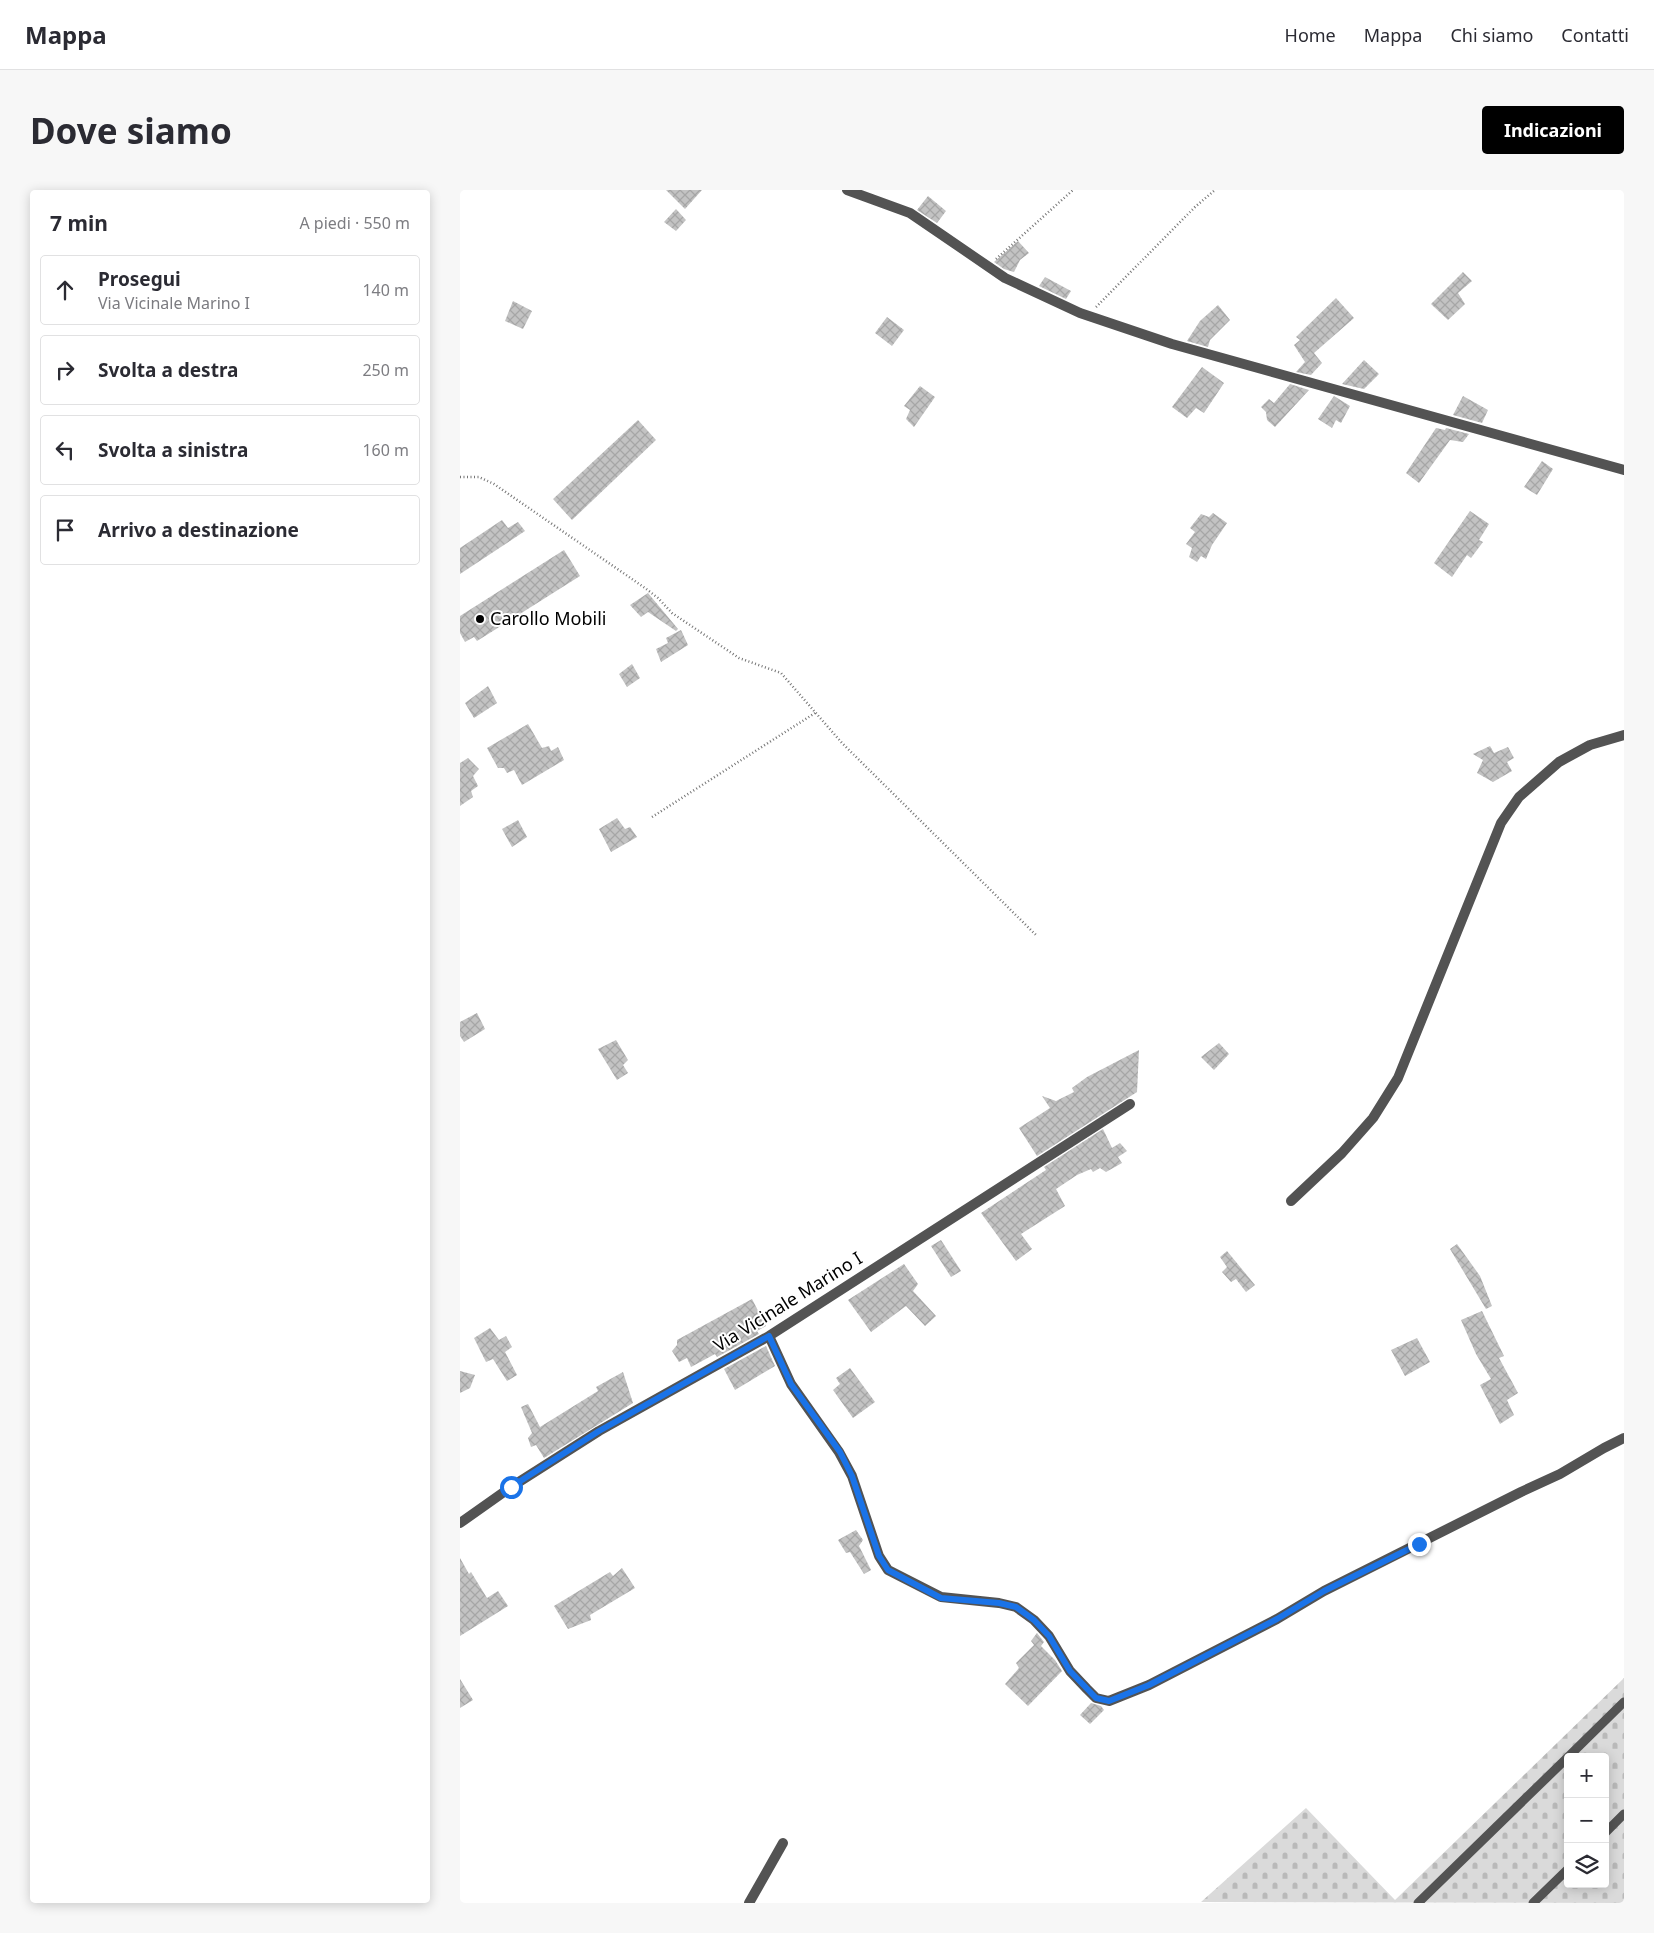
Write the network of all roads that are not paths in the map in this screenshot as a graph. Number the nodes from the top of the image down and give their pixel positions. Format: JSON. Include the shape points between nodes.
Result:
{"nodes":[{"id":1,"x":847,"y":190,"type":"edge"},
{"id":2,"x":1624,"y":470,"type":"edge"},
{"id":3,"x":1624,"y":736,"type":"edge"},
{"id":4,"x":1130,"y":1104,"type":"dead end"},
{"id":5,"x":1291,"y":1201,"type":"dead end"},
{"id":6,"x":769,"y":1336,"type":"junction"},
{"id":7,"x":1624,"y":1438,"type":"edge"},
{"id":8,"x":460,"y":1523,"type":"edge"},
{"id":9,"x":1624,"y":1702,"type":"edge"},
{"id":10,"x":1572,"y":1753,"type":"edge"},
{"id":11,"x":1564,"y":1761,"type":"edge"},
{"id":12,"x":1624,"y":1814,"type":"edge"},
{"id":13,"x":1609,"y":1828,"type":"edge"},
{"id":14,"x":782,"y":1843,"type":"dead end"},
{"id":15,"x":1564,"y":1873,"type":"edge"},
{"id":16,"x":749,"y":1903,"type":"edge"},
{"id":17,"x":1418,"y":1903,"type":"edge"},
{"id":18,"x":1533,"y":1903,"type":"edge"}],
"edges":[{"from":1,"to":2,"type":"street","via":[[910,212],[1005,278],[1087,315],[1172,344]]},
{"from":3,"to":5,"type":"street","via":[[1590,745],[1559,762],[1519,797],[1501,823],[1398,1078],[1373,1118],[1342,1153]]},
{"from":4,"to":6,"type":"street","name":"Via Vicinale Marino I"},
{"from":6,"to":7,"type":"street","via":[[791,1384],[840,1452],[852,1476],[879,1556],[888,1570],[941,1598],[1016,1607],[1049,1636],[1070,1671],[1087,1689],[1096,1698],[1109,1701],[1149,1685],[1324,1591],[1560,1474]]},
{"from":6,"to":8,"type":"street","name":"Via Vicinale Marino I","via":[[599,1431]]},
{"from":9,"to":10,"type":"lane"},
{"from":11,"to":17,"type":"lane"},
{"from":12,"to":13,"type":"lane"},
{"from":14,"to":16,"type":"street"},
{"from":15,"to":18,"type":"lane"}]}
